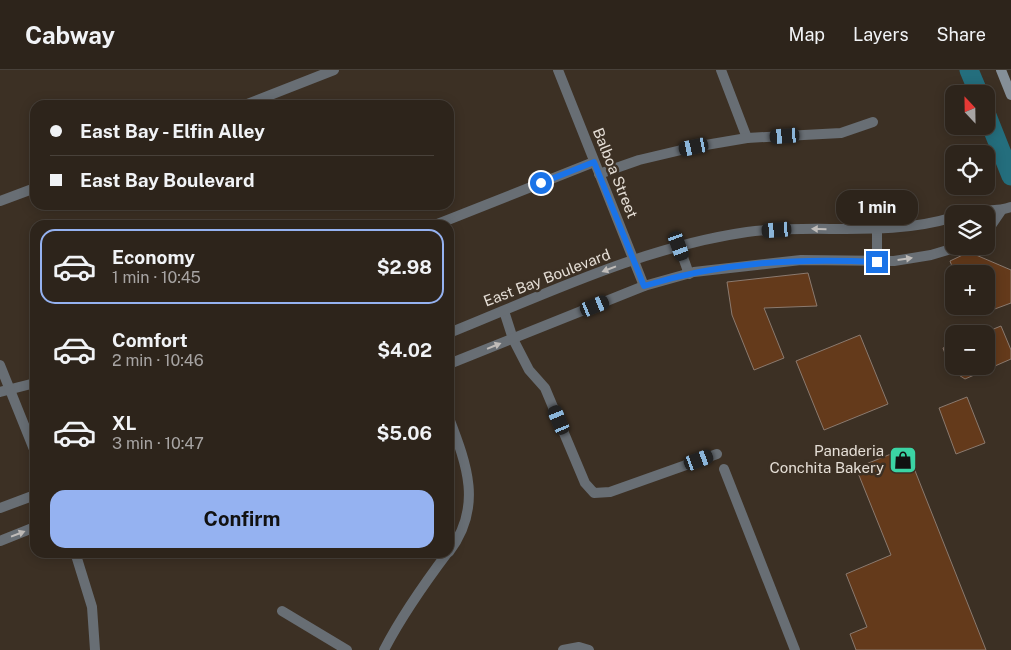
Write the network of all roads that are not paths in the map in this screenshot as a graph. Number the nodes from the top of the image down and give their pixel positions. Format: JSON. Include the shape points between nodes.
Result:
{"nodes":[{"id":1,"x":334,"y":70,"type":"edge"},
{"id":2,"x":558,"y":70,"type":"edge"},
{"id":3,"x":721,"y":70,"type":"edge"},
{"id":4,"x":1001,"y":70,"type":"edge"},
{"id":5,"x":1011,"y":95,"type":"edge"},
{"id":6,"x":258,"y":100,"type":"edge"},
{"id":7,"x":873,"y":122,"type":"dead end"},
{"id":8,"x":747,"y":138,"type":"junction"},
{"id":9,"x":594,"y":162,"type":"junction"},
{"id":10,"x":599,"y":174,"type":"junction"},
{"id":11,"x":30,"y":190,"type":"edge"},
{"id":12,"x":0,"y":201,"type":"edge"},
{"id":13,"x":1006,"y":209,"type":"edge"},
{"id":14,"x":945,"y":219,"type":"edge"},
{"id":15,"x":448,"y":220,"type":"edge"},
{"id":16,"x":995,"y":222,"type":"edge"},
{"id":17,"x":877,"y":230,"type":"junction"},
{"id":18,"x":679,"y":246,"type":"junction"},
{"id":19,"x":945,"y":251,"type":"edge"},
{"id":20,"x":633,"y":260,"type":"junction"},
{"id":21,"x":877,"y":262,"type":"junction"},
{"id":22,"x":689,"y":274,"type":"junction"},
{"id":23,"x":644,"y":286,"type":"junction"},
{"id":24,"x":504,"y":311,"type":"junction"},
{"id":25,"x":454,"y":331,"type":"edge"},
{"id":26,"x":513,"y":338,"type":"junction"},
{"id":27,"x":454,"y":362,"type":"edge"},
{"id":28,"x":0,"y":365,"type":"edge"},
{"id":29,"x":30,"y":384,"type":"edge"},
{"id":30,"x":5,"y":391,"type":"edge"},
{"id":31,"x":454,"y":430,"type":"edge"},
{"id":32,"x":30,"y":442,"type":"edge"},
{"id":33,"x":717,"y":454,"type":"dead end"},
{"id":34,"x":724,"y":469,"type":"dead end"},
{"id":35,"x":30,"y":497,"type":"edge"},
{"id":36,"x":0,"y":508,"type":"edge"},
{"id":37,"x":30,"y":529,"type":"edge"},
{"id":38,"x":0,"y":541,"type":"edge"},
{"id":39,"x":454,"y":542,"type":"edge"},
{"id":40,"x":77,"y":558,"type":"edge"},
{"id":41,"x":443,"y":558,"type":"edge"},
{"id":42,"x":282,"y":611,"type":"dead end"},
{"id":43,"x":96,"y":650,"type":"edge"},
{"id":44,"x":347,"y":650,"type":"edge"},
{"id":45,"x":384,"y":650,"type":"edge"},
{"id":46,"x":563,"y":650,"type":"edge"},
{"id":47,"x":589,"y":650,"type":"edge"},
{"id":48,"x":795,"y":650,"type":"edge"}],
"edges":[{"from":1,"to":6,"type":"street"},
{"from":2,"to":9,"type":"street","name":"Balboa Street"},
{"from":3,"to":8,"type":"street"},
{"from":4,"to":5,"type":"main road"},
{"from":7,"to":8,"type":"street","via":[[841,133]]},
{"from":8,"to":10,"type":"street","via":[[667,152]]},
{"from":9,"to":10,"type":"street","name":"Balboa Street"},
{"from":9,"to":15,"type":"street"},
{"from":10,"to":20,"type":"street","name":"Balboa Street"},
{"from":11,"to":12,"type":"street"},
{"from":13,"to":16,"type":"street"},
{"from":14,"to":17,"type":"street","name":"East Bay Boulevard","via":[[912,227]]},
{"from":17,"to":18,"type":"street","name":"East Bay Boulevard","one_way":true,"via":[[767,230]]},
{"from":17,"to":21,"type":"street"},
{"from":18,"to":20,"type":"street","name":"East Bay Boulevard"},
{"from":18,"to":22,"type":"street"},
{"from":21,"to":19,"type":"street","one_way":true},
{"from":20,"to":23,"type":"street","name":"Balboa Street"},
{"from":20,"to":24,"type":"street","name":"East Bay Boulevard","one_way":true},
{"from":21,"to":22,"type":"street","via":[[801,260]]},
{"from":22,"to":23,"type":"street"},
{"from":23,"to":26,"type":"street"},
{"from":24,"to":25,"type":"street","name":"East Bay Boulevard"},
{"from":24,"to":26,"type":"street"},
{"from":27,"to":26,"type":"street","one_way":true},
{"from":26,"to":33,"type":"street","via":[[529,370],[545,388],[585,483],[594,493],[610,492]]},
{"from":28,"to":30,"type":"street"},
{"from":29,"to":30,"type":"street"},
{"from":30,"to":32,"type":"street"},
{"from":31,"to":39,"type":"street","via":[[465,458],[469,506],[464,525]]},
{"from":34,"to":48,"type":"street"},
{"from":35,"to":36,"type":"street"},
{"from":38,"to":37,"type":"street","one_way":true},
{"from":40,"to":43,"type":"street","via":[[92,607]]},
{"from":41,"to":45,"type":"street","via":[[396,626]]},
{"from":42,"to":44,"type":"street"},
{"from":46,"to":47,"type":"street","via":[[579,647]]}]}
